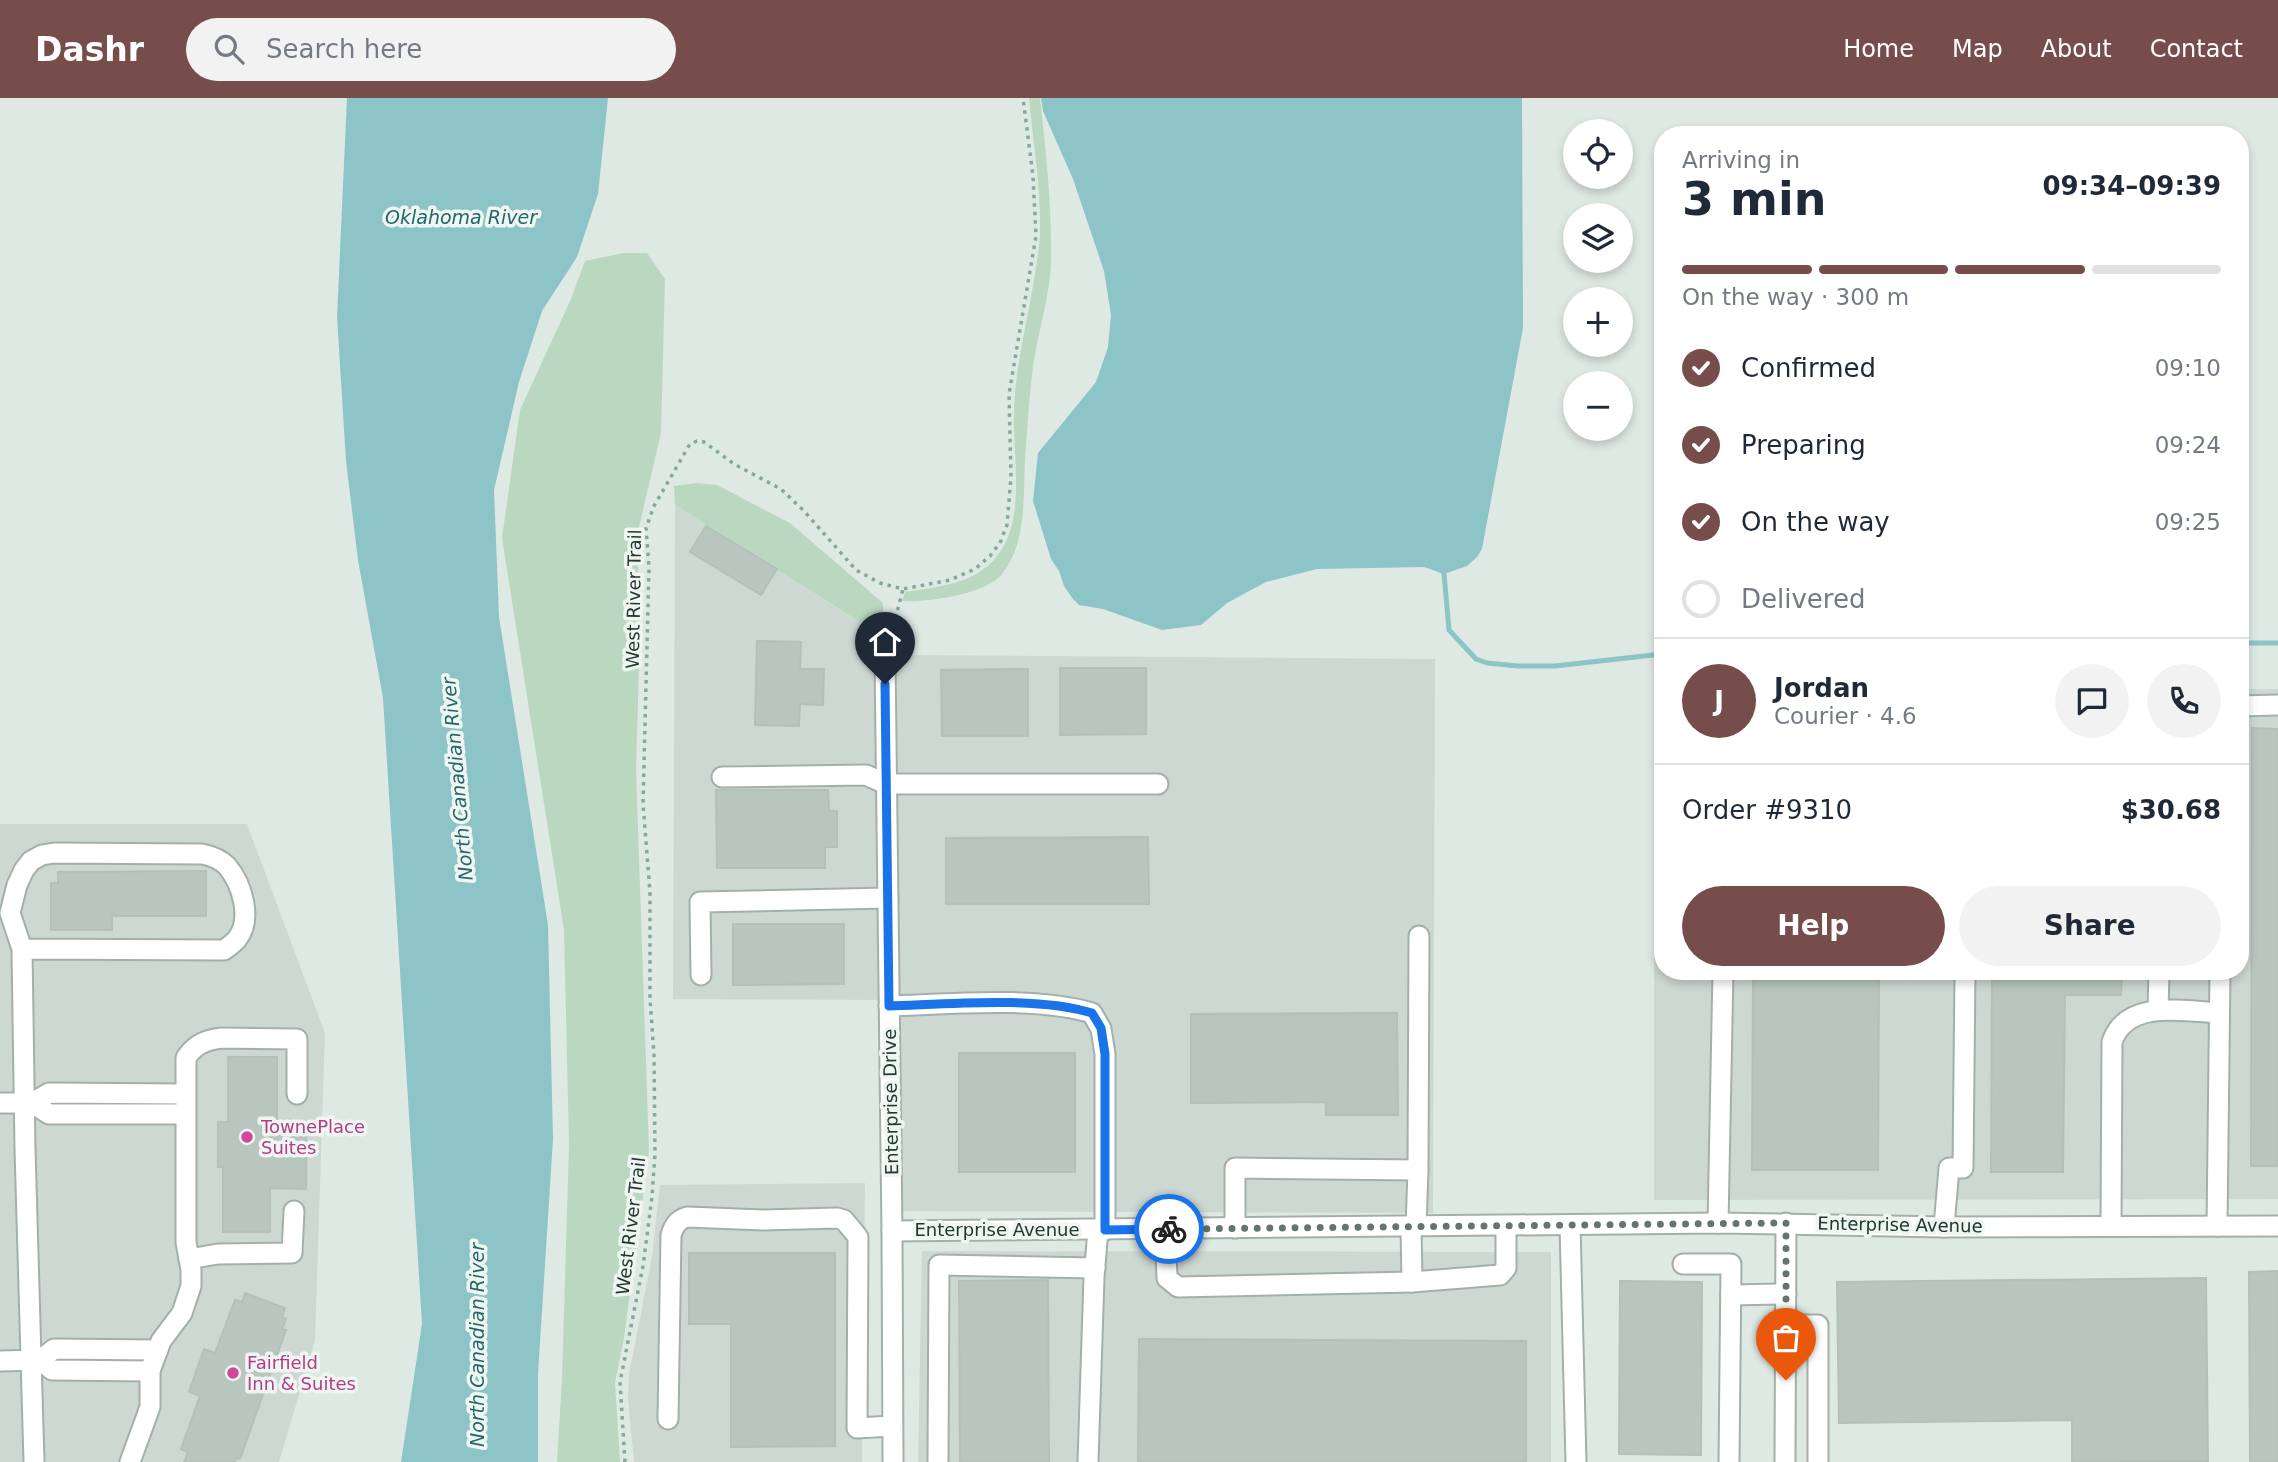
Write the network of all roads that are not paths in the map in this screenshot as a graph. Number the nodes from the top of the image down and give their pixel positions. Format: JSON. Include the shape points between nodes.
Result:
{"nodes":[{"id":1,"x":885,"y":659,"type":"road end"},
{"id":2,"x":2278,"y":705,"type":"edge"},
{"id":3,"x":2249,"y":706,"type":"edge"},
{"id":4,"x":722,"y":777,"type":"dead end"},
{"id":5,"x":886,"y":784,"type":"junction"},
{"id":6,"x":1158,"y":784,"type":"dead end"},
{"id":7,"x":888,"y":898,"type":"junction"},
{"id":8,"x":5,"y":913,"type":"edge"},
{"id":9,"x":1419,"y":936,"type":"dead end"},
{"id":10,"x":22,"y":949,"type":"junction"},
{"id":11,"x":701,"y":975,"type":"dead end"},
{"id":12,"x":1723,"y":980,"type":"edge"},
{"id":13,"x":1965,"y":980,"type":"edge"},
{"id":14,"x":2159,"y":980,"type":"edge"},
{"id":15,"x":2220,"y":980,"type":"edge"},
{"id":16,"x":889,"y":1006,"type":"junction"},
{"id":17,"x":2158,"y":1010,"type":"junction"},
{"id":18,"x":2219,"y":1013,"type":"junction"},
{"id":19,"x":107,"y":1093,"type":"junction"},
{"id":20,"x":185,"y":1094,"type":"junction"},
{"id":21,"x":297,"y":1094,"type":"dead end"},
{"id":22,"x":0,"y":1103,"type":"edge"},
{"id":23,"x":28,"y":1103,"type":"junction"},
{"id":24,"x":107,"y":1114,"type":"junction"},
{"id":25,"x":185,"y":1114,"type":"junction"},
{"id":26,"x":1418,"y":1170,"type":"junction"},
{"id":27,"x":294,"y":1211,"type":"dead end"},
{"id":28,"x":1718,"y":1223,"type":"junction"},
{"id":29,"x":1786,"y":1223,"type":"junction"},
{"id":30,"x":1570,"y":1225,"type":"junction"},
{"id":31,"x":1506,"y":1226,"type":"junction"},
{"id":32,"x":2111,"y":1226,"type":"junction"},
{"id":33,"x":2217,"y":1226,"type":"junction"},
{"id":34,"x":2278,"y":1226,"type":"edge"},
{"id":35,"x":1414,"y":1227,"type":"junction"},
{"id":36,"x":1944,"y":1227,"type":"junction"},
{"id":37,"x":1235,"y":1228,"type":"junction"},
{"id":38,"x":1165,"y":1229,"type":"junction"},
{"id":39,"x":1102,"y":1230,"type":"junction"},
{"id":40,"x":892,"y":1234,"type":"junction"},
{"id":41,"x":858,"y":1237,"type":"junction"},
{"id":42,"x":189,"y":1259,"type":"junction"},
{"id":43,"x":1683,"y":1264,"type":"dead end"},
{"id":44,"x":1095,"y":1268,"type":"junction"},
{"id":45,"x":1412,"y":1282,"type":"junction"},
{"id":46,"x":1786,"y":1294,"type":"junction"},
{"id":47,"x":1731,"y":1295,"type":"junction"},
{"id":48,"x":1786,"y":1325,"type":"junction"},
{"id":49,"x":91,"y":1349,"type":"junction"},
{"id":50,"x":158,"y":1350,"type":"junction"},
{"id":51,"x":36,"y":1360,"type":"junction"},
{"id":52,"x":0,"y":1361,"type":"edge"},
{"id":53,"x":91,"y":1370,"type":"junction"},
{"id":54,"x":150,"y":1371,"type":"junction"},
{"id":55,"x":668,"y":1419,"type":"dead end"},
{"id":56,"x":892,"y":1426,"type":"junction"},
{"id":57,"x":34,"y":1462,"type":"edge"},
{"id":58,"x":130,"y":1462,"type":"edge"},
{"id":59,"x":892,"y":1462,"type":"edge"},
{"id":60,"x":937,"y":1462,"type":"edge"},
{"id":61,"x":1088,"y":1462,"type":"edge"},
{"id":62,"x":1576,"y":1462,"type":"edge"},
{"id":63,"x":1729,"y":1462,"type":"edge"},
{"id":64,"x":1785,"y":1462,"type":"edge"},
{"id":65,"x":1818,"y":1462,"type":"edge"}],
"edges":[{"from":1,"to":5,"type":"street","name":"Enterprise Drive"},
{"from":2,"to":3,"type":"street"},
{"from":4,"to":5,"type":"street","via":[[866,775]]},
{"from":5,"to":6,"type":"street"},
{"from":5,"to":7,"type":"street","name":"Enterprise Drive"},
{"from":7,"to":11,"type":"street","via":[[700,902]]},
{"from":7,"to":16,"type":"street","name":"Enterprise Drive"},
{"from":8,"to":10,"type":"street"},
{"from":8,"to":10,"type":"street","via":[[24,870],[42,855],[54,853],[215,857],[234,877],[243,902],[243,929],[223,950]]},
{"from":9,"to":26,"type":"street"},
{"from":10,"to":23,"type":"street"},
{"from":12,"to":28,"type":"street"},
{"from":13,"to":36,"type":"street","via":[[1963,1168],[1949,1168]]},
{"from":14,"to":17,"type":"street"},
{"from":15,"to":18,"type":"street"},
{"from":16,"to":39,"type":"street","via":[[1007,1003],[1070,1006],[1092,1013],[1101,1028],[1105,1054]]},
{"from":16,"to":40,"type":"street","name":"Enterprise Drive"},
{"from":17,"to":18,"type":"street"},
{"from":17,"to":32,"type":"street","via":[[2122,1023],[2112,1042]]},
{"from":18,"to":33,"type":"street"},
{"from":19,"to":20,"type":"street"},
{"from":19,"to":23,"type":"street","via":[[49,1093]]},
{"from":19,"to":24,"type":"street"},
{"from":20,"to":21,"type":"street","via":[[186,1058],[191,1050],[222,1038],[297,1039]]},
{"from":20,"to":25,"type":"street"},
{"from":22,"to":23,"type":"street"},
{"from":23,"to":24,"type":"street","via":[[50,1114]]},
{"from":23,"to":51,"type":"street"},
{"from":24,"to":25,"type":"street"},
{"from":25,"to":42,"type":"street"},
{"from":26,"to":35,"type":"street"},
{"from":26,"to":37,"type":"street","via":[[1235,1168]]},
{"from":27,"to":42,"type":"street","via":[[292,1253]]},
{"from":28,"to":29,"type":"street","name":"Enterprise Avenue"},
{"from":28,"to":30,"type":"street","name":"Enterprise Avenue"},
{"from":29,"to":36,"type":"street","name":"Enterprise Avenue"},
{"from":29,"to":46,"type":"street"},
{"from":30,"to":31,"type":"street","name":"Enterprise Avenue"},
{"from":30,"to":62,"type":"street"},
{"from":31,"to":35,"type":"street","name":"Enterprise Avenue"},
{"from":31,"to":45,"type":"street","via":[[1506,1268],[1500,1275]]},
{"from":32,"to":33,"type":"street","name":"Enterprise Avenue"},
{"from":32,"to":36,"type":"street","name":"Enterprise Avenue"},
{"from":33,"to":34,"type":"street","name":"Enterprise Avenue"},
{"from":35,"to":37,"type":"street","name":"Enterprise Avenue"},
{"from":35,"to":45,"type":"street"},
{"from":37,"to":38,"type":"street","name":"Enterprise Avenue"},
{"from":38,"to":39,"type":"street","name":"Enterprise Avenue"},
{"from":38,"to":45,"type":"street","via":[[1167,1278],[1178,1287]]},
{"from":39,"to":40,"type":"street","name":"Enterprise Avenue"},
{"from":39,"to":44,"type":"street"},
{"from":40,"to":41,"type":"street","name":"Enterprise Avenue"},
{"from":40,"to":56,"type":"street","name":"Enterprise Drive"},
{"from":41,"to":55,"type":"street","via":[[837,1218],[681,1219],[671,1235]]},
{"from":41,"to":56,"type":"street","via":[[857,1429]]},
{"from":42,"to":50,"type":"street","via":[[191,1286],[182,1313]]},
{"from":43,"to":47,"type":"street","via":[[1731,1264]]},
{"from":44,"to":60,"type":"street","via":[[939,1265]]},
{"from":44,"to":61,"type":"street"},
{"from":46,"to":47,"type":"street"},
{"from":46,"to":48,"type":"street"},
{"from":47,"to":63,"type":"street"},
{"from":48,"to":64,"type":"street"},
{"from":48,"to":65,"type":"street","via":[[1818,1325]]},
{"from":49,"to":50,"type":"street"},
{"from":49,"to":51,"type":"street","via":[[54,1349]]},
{"from":49,"to":53,"type":"street"},
{"from":50,"to":54,"type":"street"},
{"from":51,"to":52,"type":"street"},
{"from":51,"to":53,"type":"street","via":[[52,1370]]},
{"from":51,"to":57,"type":"street"},
{"from":53,"to":54,"type":"street"},
{"from":54,"to":58,"type":"street","via":[[150,1406]]},
{"from":56,"to":59,"type":"street","name":"Enterprise Drive"}]}
